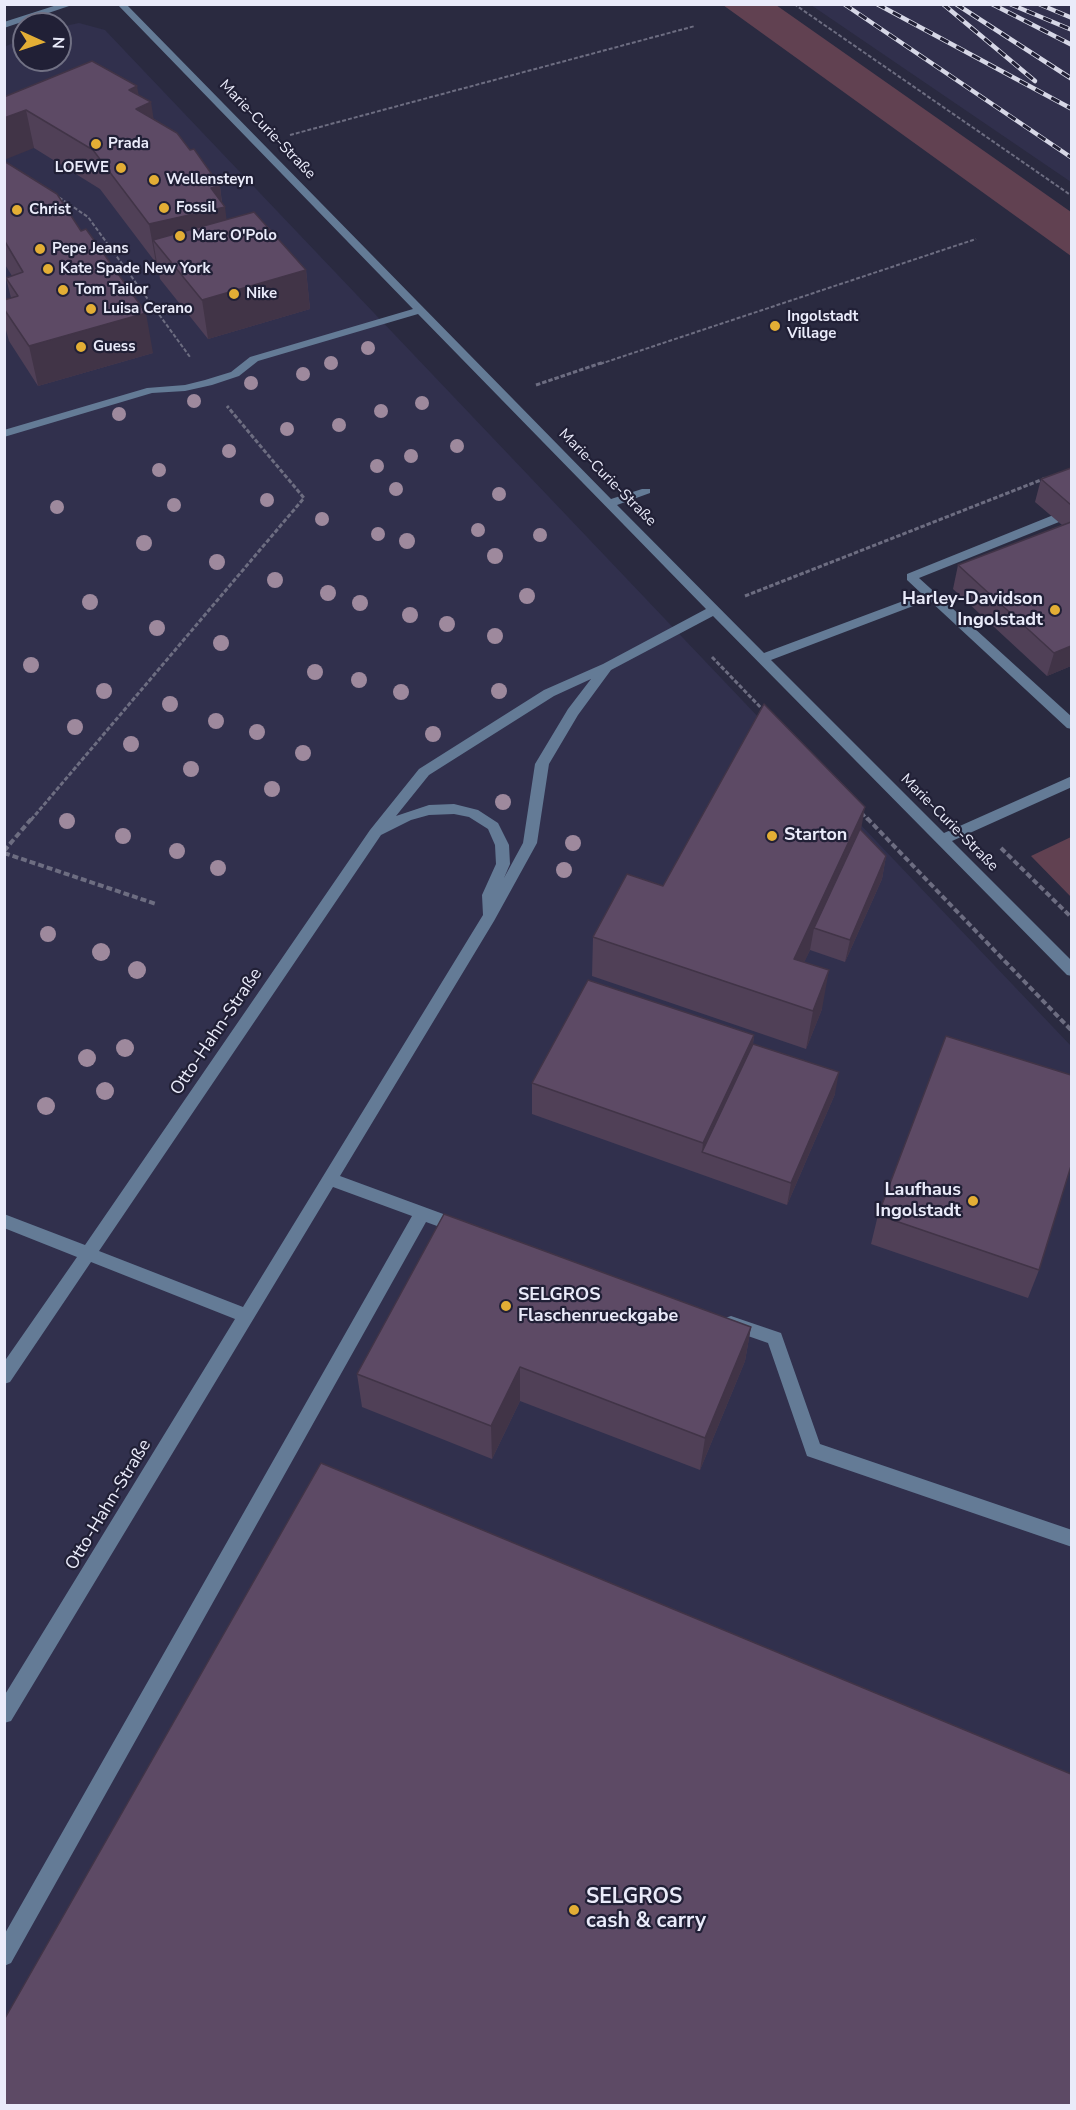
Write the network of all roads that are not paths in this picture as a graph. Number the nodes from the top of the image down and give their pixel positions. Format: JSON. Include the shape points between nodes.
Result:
{"nodes":[{"id":1,"x":70,"y":4,"type":"edge"},
{"id":2,"x":121,"y":4,"type":"edge"},
{"id":3,"x":4,"y":25,"type":"edge"},
{"id":4,"x":420,"y":310,"type":"junction"},
{"id":5,"x":5,"y":434,"type":"edge"},
{"id":6,"x":646,"y":491,"type":"dead end"},
{"id":7,"x":609,"y":504,"type":"junction"},
{"id":8,"x":1055,"y":519,"type":"dead end"},
{"id":9,"x":930,"y":595,"type":"junction"},
{"id":10,"x":715,"y":610,"type":"junction"},
{"id":11,"x":763,"y":658,"type":"junction"},
{"id":12,"x":607,"y":667,"type":"junction"},
{"id":13,"x":1071,"y":726,"type":"edge"},
{"id":14,"x":1071,"y":781,"type":"edge"},
{"id":15,"x":375,"y":833,"type":"junction"},
{"id":16,"x":942,"y":840,"type":"junction"},
{"id":17,"x":489,"y":917,"type":"junction"},
{"id":18,"x":1071,"y":971,"type":"edge"},
{"id":19,"x":330,"y":1179,"type":"junction"},
{"id":20,"x":422,"y":1214,"type":"junction"},
{"id":21,"x":4,"y":1221,"type":"edge"},
{"id":22,"x":477,"y":1234,"type":"edge"},
{"id":23,"x":91,"y":1253,"type":"junction"},
{"id":24,"x":247,"y":1316,"type":"junction"},
{"id":25,"x":720,"y":1319,"type":"edge"},
{"id":26,"x":4,"y":1377,"type":"edge"},
{"id":27,"x":1071,"y":1539,"type":"edge"},
{"id":28,"x":4,"y":1714,"type":"edge"},
{"id":29,"x":4,"y":1956,"type":"edge"}],
"edges":[{"from":1,"to":3,"type":"street"},
{"from":2,"to":4,"type":"street","name":"Marie-Curie-Straße"},
{"from":4,"to":5,"type":"street","via":[[254,359],[235,374],[208,383],[151,390]]},
{"from":4,"to":7,"type":"street","name":"Marie-Curie-Straße"},
{"from":6,"to":7,"type":"street"},
{"from":7,"to":10,"type":"street","name":"Marie-Curie-Straße"},
{"from":8,"to":9,"type":"street","via":[[911,577]]},
{"from":9,"to":11,"type":"street"},
{"from":9,"to":13,"type":"street"},
{"from":10,"to":11,"type":"street","name":"Marie-Curie-Straße"},
{"from":10,"to":12,"type":"street","name":"Otto-Hahn-Straße"},
{"from":11,"to":16,"type":"street","name":"Marie-Curie-Straße"},
{"from":12,"to":15,"type":"street","name":"Otto-Hahn-Straße","via":[[549,693],[424,772]]},
{"from":12,"to":17,"type":"street","name":"Otto-Hahn-Straße","via":[[573,712],[542,764],[530,843]]},
{"from":14,"to":16,"type":"street"},
{"from":15,"to":17,"type":"street","name":"Otto-Hahn-Straße","via":[[429,810],[473,813],[493,826],[502,845],[503,864],[489,895]]},
{"from":15,"to":23,"type":"street","name":"Otto-Hahn-Straße"},
{"from":16,"to":18,"type":"street","name":"Marie-Curie-Straße"},
{"from":17,"to":19,"type":"street","name":"Otto-Hahn-Straße"},
{"from":19,"to":20,"type":"street"},
{"from":19,"to":24,"type":"street","name":"Otto-Hahn-Straße"},
{"from":20,"to":22,"type":"street"},
{"from":20,"to":29,"type":"street"},
{"from":21,"to":23,"type":"street"},
{"from":23,"to":24,"type":"street"},
{"from":23,"to":26,"type":"street","name":"Otto-Hahn-Straße"},
{"from":24,"to":28,"type":"street","name":"Otto-Hahn-Straße"},
{"from":25,"to":27,"type":"street","via":[[775,1338],[813,1450]]}]}
